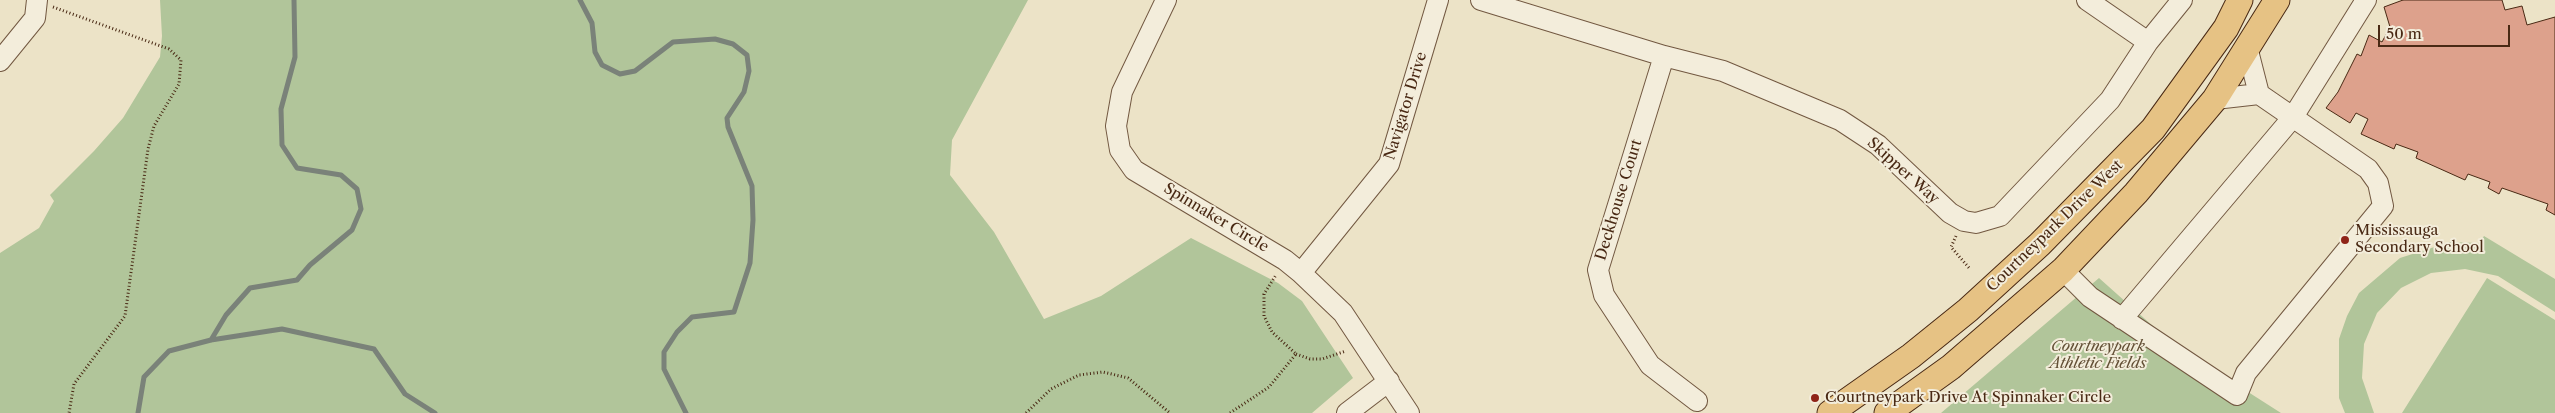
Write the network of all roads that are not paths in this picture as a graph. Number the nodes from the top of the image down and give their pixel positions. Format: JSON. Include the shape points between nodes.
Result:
{"nodes":[{"id":1,"x":1166,"y":0,"type":"edge"},
{"id":2,"x":1438,"y":0,"type":"edge"},
{"id":3,"x":1481,"y":0,"type":"edge"},
{"id":4,"x":2088,"y":0,"type":"edge"},
{"id":5,"x":2182,"y":0,"type":"edge"},
{"id":6,"x":2240,"y":0,"type":"edge"},
{"id":7,"x":2277,"y":0,"type":"edge"},
{"id":8,"x":2366,"y":0,"type":"edge"},
{"id":9,"x":37,"y":2,"type":"edge"},
{"id":10,"x":2148,"y":42,"type":"junction"},
{"id":11,"x":2247,"y":47,"type":"junction"},
{"id":12,"x":1664,"y":56,"type":"junction"},
{"id":13,"x":0,"y":61,"type":"edge"},
{"id":14,"x":2259,"y":94,"type":"junction"},
{"id":15,"x":2214,"y":99,"type":"junction"},
{"id":16,"x":2293,"y":117,"type":"junction"},
{"id":17,"x":2040,"y":244,"type":"junction"},
{"id":18,"x":2063,"y":270,"type":"junction"},
{"id":19,"x":1302,"y":273,"type":"junction"},
{"id":20,"x":2122,"y":319,"type":"junction"},
{"id":21,"x":1389,"y":381,"type":"junction"},
{"id":22,"x":1697,"y":401,"type":"dead end"},
{"id":23,"x":1346,"y":413,"type":"edge"},
{"id":24,"x":1410,"y":413,"type":"edge"},
{"id":25,"x":1830,"y":413,"type":"edge"},
{"id":26,"x":1887,"y":413,"type":"edge"}],
"edges":[{"from":1,"to":19,"type":"street","name":"Spinnaker Circle","via":[[1122,92],[1116,126],[1120,150],[1134,170]]},
{"from":2,"to":19,"type":"street","name":"Navigator Drive","via":[[1389,164]]},
{"from":3,"to":12,"type":"street","name":"Skipper Way"},
{"from":4,"to":10,"type":"street"},
{"from":5,"to":10,"type":"street"},
{"from":6,"to":17,"type":"main road","name":"Courtneypark Drive West","via":[[2226,28],[2153,129]]},
{"from":7,"to":11,"type":"main road","name":"Courtneypark Drive West"},
{"from":8,"to":16,"type":"street"},
{"from":9,"to":13,"type":"street","via":[[34,18]]},
{"from":10,"to":12,"type":"street","name":"Skipper Way","via":[[2110,100],[2000,216],[1976,223],[1950,213],[1878,145],[1840,120],[1723,71]]},
{"from":11,"to":14,"type":"street"},
{"from":11,"to":15,"type":"main road","name":"Courtneypark Drive West"},
{"from":12,"to":22,"type":"street","name":"Deckhouse Court","via":[[1598,270],[1604,295],[1650,365]]},
{"from":14,"to":15,"type":"street"},
{"from":14,"to":16,"type":"street"},
{"from":15,"to":18,"type":"main road","name":"Courtneypark Drive West","via":[[2136,193]]},
{"from":16,"to":20,"type":"street"},
{"from":16,"to":20,"type":"street","via":[[2368,169],[2378,183],[2382,206],[2246,373],[2237,395]]},
{"from":17,"to":18,"type":"main road"},
{"from":17,"to":25,"type":"main road","name":"Courtneypark Drive West","via":[[1932,339]]},
{"from":18,"to":20,"type":"street","via":[[2090,297]]},
{"from":18,"to":26,"type":"main road","name":"Courtneypark Drive West","via":[[1951,367]]},
{"from":19,"to":21,"type":"street","name":"Spinnaker Circle","via":[[1343,313]]},
{"from":21,"to":23,"type":"street"},
{"from":21,"to":24,"type":"street","name":"Spinnaker Circle"}]}
